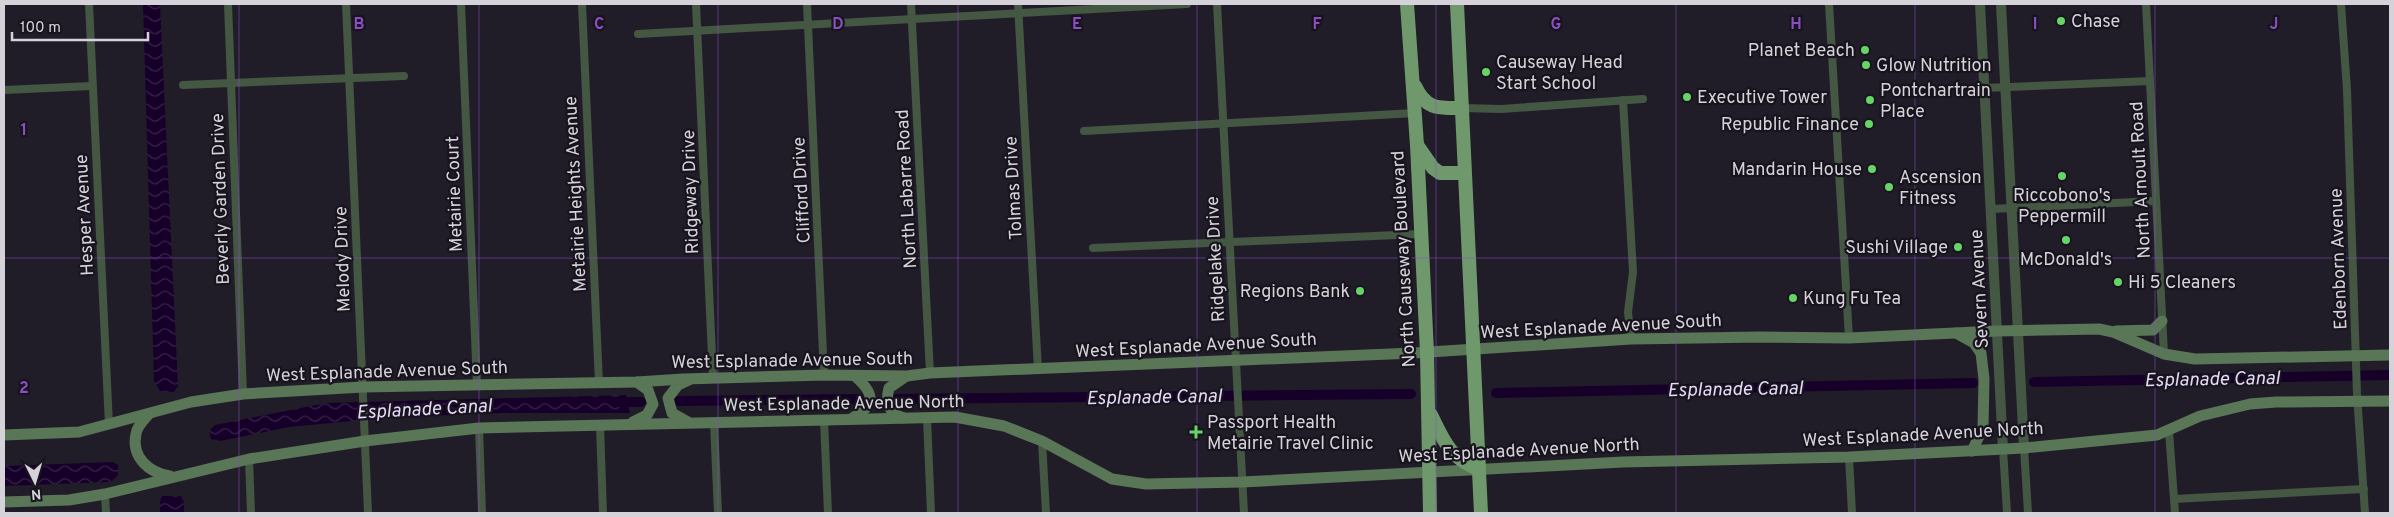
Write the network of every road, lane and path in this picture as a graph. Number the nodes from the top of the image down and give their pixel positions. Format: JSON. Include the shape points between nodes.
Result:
{"nodes":[{"id":1,"x":89,"y":4,"type":"edge"},
{"id":2,"x":228,"y":4,"type":"edge"},
{"id":3,"x":346,"y":4,"type":"edge"},
{"id":4,"x":462,"y":4,"type":"edge"},
{"id":5,"x":582,"y":4,"type":"edge"},
{"id":6,"x":696,"y":4,"type":"edge"},
{"id":7,"x":807,"y":4,"type":"edge"},
{"id":8,"x":911,"y":4,"type":"edge"},
{"id":9,"x":1018,"y":4,"type":"edge"},
{"id":10,"x":1187,"y":4,"type":"edge"},
{"id":11,"x":1217,"y":4,"type":"edge"},
{"id":12,"x":1829,"y":4,"type":"edge"},
{"id":13,"x":1980,"y":4,"type":"edge"},
{"id":14,"x":2001,"y":4,"type":"edge"},
{"id":15,"x":2146,"y":4,"type":"edge"},
{"id":16,"x":2341,"y":4,"type":"edge"},
{"id":17,"x":1456,"y":6,"type":"edge"},
{"id":18,"x":1408,"y":7,"type":"edge"},
{"id":19,"x":1018,"y":14,"type":"junction"},
{"id":20,"x":912,"y":20,"type":"junction"},
{"id":21,"x":808,"y":26,"type":"junction"},
{"id":22,"x":698,"y":31,"type":"junction"},
{"id":23,"x":638,"y":34,"type":"dead end"},
{"id":24,"x":404,"y":76,"type":"dead end"},
{"id":25,"x":350,"y":78,"type":"junction"},
{"id":26,"x":1413,"y":81,"type":"junction"},
{"id":27,"x":2150,"y":82,"type":"junction"},
{"id":28,"x":230,"y":83,"type":"junction"},
{"id":29,"x":183,"y":85,"type":"dead end"},
{"id":30,"x":92,"y":86,"type":"junction"},
{"id":31,"x":2005,"y":87,"type":"junction"},
{"id":32,"x":1984,"y":88,"type":"junction"},
{"id":33,"x":4,"y":90,"type":"edge"},
{"id":34,"x":1643,"y":99,"type":"dead end"},
{"id":35,"x":1623,"y":100,"type":"junction"},
{"id":36,"x":1462,"y":108,"type":"junction"},
{"id":37,"x":1415,"y":113,"type":"junction"},
{"id":38,"x":1223,"y":123,"type":"junction"},
{"id":39,"x":1084,"y":131,"type":"dead end"},
{"id":40,"x":1417,"y":145,"type":"junction"},
{"id":41,"x":1464,"y":173,"type":"junction"},
{"id":42,"x":2156,"y":201,"type":"junction"},
{"id":43,"x":2012,"y":208,"type":"junction"},
{"id":44,"x":1991,"y":209,"type":"junction"},
{"id":45,"x":1420,"y":234,"type":"junction"},
{"id":46,"x":1230,"y":243,"type":"junction"},
{"id":47,"x":1093,"y":248,"type":"dead end"},
{"id":48,"x":2162,"y":321,"type":"junction"},
{"id":49,"x":1997,"y":330,"type":"junction"},
{"id":50,"x":2018,"y":330,"type":"junction"},
{"id":51,"x":2111,"y":332,"type":"junction"},
{"id":52,"x":1956,"y":333,"type":"junction"},
{"id":53,"x":1849,"y":338,"type":"junction"},
{"id":54,"x":1631,"y":339,"type":"junction"},
{"id":55,"x":1472,"y":350,"type":"junction"},
{"id":56,"x":1427,"y":352,"type":"junction"},
{"id":57,"x":2164,"y":354,"type":"junction"},
{"id":58,"x":2390,"y":355,"type":"edge"},
{"id":59,"x":2356,"y":356,"type":"junction"},
{"id":60,"x":1236,"y":361,"type":"junction"},
{"id":61,"x":1038,"y":370,"type":"junction"},
{"id":62,"x":930,"y":374,"type":"junction"},
{"id":63,"x":824,"y":375,"type":"junction"},
{"id":64,"x":907,"y":376,"type":"junction"},
{"id":65,"x":856,"y":377,"type":"junction"},
{"id":66,"x":713,"y":378,"type":"junction"},
{"id":67,"x":689,"y":380,"type":"junction"},
{"id":68,"x":637,"y":382,"type":"junction"},
{"id":69,"x":599,"y":383,"type":"junction"},
{"id":70,"x":477,"y":384,"type":"junction"},
{"id":71,"x":363,"y":390,"type":"junction"},
{"id":72,"x":243,"y":394,"type":"junction"},
{"id":73,"x":2358,"y":398,"type":"junction"},
{"id":74,"x":2390,"y":401,"type":"edge"},
{"id":75,"x":1428,"y":411,"type":"junction"},
{"id":76,"x":149,"y":414,"type":"junction"},
{"id":77,"x":906,"y":418,"type":"junction"},
{"id":78,"x":927,"y":418,"type":"junction"},
{"id":79,"x":824,"y":420,"type":"junction"},
{"id":80,"x":850,"y":420,"type":"junction"},
{"id":81,"x":692,"y":423,"type":"junction"},
{"id":82,"x":714,"y":423,"type":"junction"},
{"id":83,"x":629,"y":424,"type":"junction"},
{"id":84,"x":109,"y":425,"type":"junction"},
{"id":85,"x":600,"y":425,"type":"junction"},
{"id":86,"x":479,"y":428,"type":"junction"},
{"id":87,"x":2169,"y":431,"type":"junction"},
{"id":88,"x":4,"y":435,"type":"edge"},
{"id":89,"x":365,"y":441,"type":"junction"},
{"id":90,"x":1042,"y":441,"type":"junction"},
{"id":91,"x":2024,"y":448,"type":"junction"},
{"id":92,"x":2004,"y":449,"type":"junction"},
{"id":93,"x":1972,"y":451,"type":"junction"},
{"id":94,"x":1849,"y":457,"type":"junction"},
{"id":95,"x":249,"y":459,"type":"junction"},
{"id":96,"x":1478,"y":469,"type":"junction"},
{"id":97,"x":1430,"y":471,"type":"junction"},
{"id":98,"x":176,"y":476,"type":"junction"},
{"id":99,"x":1242,"y":482,"type":"junction"},
{"id":100,"x":2364,"y":489,"type":"junction"},
{"id":101,"x":105,"y":494,"type":"junction"},
{"id":102,"x":2174,"y":499,"type":"junction"},
{"id":103,"x":4,"y":502,"type":"edge"},
{"id":104,"x":106,"y":513,"type":"edge"},
{"id":105,"x":251,"y":513,"type":"edge"},
{"id":106,"x":368,"y":513,"type":"edge"},
{"id":107,"x":482,"y":513,"type":"edge"},
{"id":108,"x":603,"y":513,"type":"edge"},
{"id":109,"x":718,"y":513,"type":"edge"},
{"id":110,"x":828,"y":513,"type":"edge"},
{"id":111,"x":931,"y":513,"type":"edge"},
{"id":112,"x":1046,"y":513,"type":"edge"},
{"id":113,"x":1244,"y":513,"type":"edge"},
{"id":114,"x":1430,"y":513,"type":"edge"},
{"id":115,"x":1481,"y":513,"type":"edge"},
{"id":116,"x":1852,"y":513,"type":"edge"},
{"id":117,"x":2007,"y":513,"type":"edge"},
{"id":118,"x":2028,"y":513,"type":"edge"},
{"id":119,"x":2175,"y":513,"type":"edge"},
{"id":120,"x":2365,"y":513,"type":"edge"}],
"edges":[{"from":1,"to":30,"type":"street","name":"Hesper Avenue"},
{"from":2,"to":28,"type":"street","name":"Beverly Garden Drive"},
{"from":3,"to":25,"type":"street","name":"Melody Drive"},
{"from":4,"to":70,"type":"street","name":"Metairie Court"},
{"from":5,"to":69,"type":"street","name":"Metairie Heights Avenue"},
{"from":6,"to":22,"type":"street","name":"Ridgeway Drive"},
{"from":7,"to":21,"type":"street","name":"Clifford Drive"},
{"from":8,"to":20,"type":"street","name":"North Labarre Road"},
{"from":9,"to":19,"type":"street","name":"Tolmas Drive"},
{"from":10,"to":19,"type":"street"},
{"from":11,"to":38,"type":"street","name":"Ridgelake Drive"},
{"from":12,"to":53,"type":"street"},
{"from":13,"to":32,"type":"street","name":"Severn Avenue"},
{"from":14,"to":31,"type":"street","name":"Severn Avenue"},
{"from":15,"to":27,"type":"street","name":"North Arnoult Road"},
{"from":16,"to":59,"type":"street","name":"Edenborn Avenue"},
{"from":17,"to":36,"type":"highway"},
{"from":18,"to":26,"type":"highway","name":"North Causeway Boulevard"},
{"from":19,"to":20,"type":"street"},
{"from":19,"to":61,"type":"street","name":"Tolmas Drive"},
{"from":20,"to":21,"type":"street"},
{"from":20,"to":62,"type":"street","name":"North Labarre Road"},
{"from":21,"to":22,"type":"street"},
{"from":21,"to":63,"type":"street","name":"Clifford Drive"},
{"from":22,"to":23,"type":"street"},
{"from":22,"to":66,"type":"street","name":"Ridgeway Drive"},
{"from":24,"to":25,"type":"street"},
{"from":25,"to":28,"type":"street"},
{"from":25,"to":71,"type":"street","name":"Melody Drive"},
{"from":26,"to":36,"type":"highway","via":[[1426,103],[1437,108]]},
{"from":26,"to":37,"type":"highway","name":"North Causeway Boulevard"},
{"from":27,"to":31,"type":"street"},
{"from":27,"to":42,"type":"street","name":"North Arnoult Road"},
{"from":28,"to":29,"type":"street"},
{"from":28,"to":72,"type":"street","name":"Beverly Garden Drive"},
{"from":30,"to":33,"type":"street"},
{"from":30,"to":84,"type":"street","name":"Hesper Avenue"},
{"from":31,"to":32,"type":"street"},
{"from":31,"to":43,"type":"street","name":"Severn Avenue"},
{"from":32,"to":44,"type":"street","name":"Severn Avenue"},
{"from":34,"to":35,"type":"street"},
{"from":35,"to":36,"type":"street","via":[[1501,109]]},
{"from":35,"to":54,"type":"street","via":[[1634,272],[1628,312]]},
{"from":36,"to":41,"type":"highway"},
{"from":37,"to":38,"type":"street"},
{"from":37,"to":40,"type":"highway","name":"North Causeway Boulevard"},
{"from":38,"to":39,"type":"street"},
{"from":38,"to":46,"type":"street","name":"Ridgelake Drive"},
{"from":40,"to":41,"type":"highway","via":[[1440,173]]},
{"from":40,"to":45,"type":"highway","name":"North Causeway Boulevard"},
{"from":41,"to":55,"type":"highway"},
{"from":42,"to":43,"type":"street"},
{"from":42,"to":48,"type":"street","name":"North Arnoult Road"},
{"from":43,"to":44,"type":"street"},
{"from":43,"to":50,"type":"street","name":"Severn Avenue"},
{"from":44,"to":49,"type":"street","name":"Severn Avenue"},
{"from":45,"to":46,"type":"street"},
{"from":45,"to":56,"type":"highway","name":"North Causeway Boulevard"},
{"from":46,"to":47,"type":"street"},
{"from":46,"to":60,"type":"street","name":"Ridgelake Drive"},
{"from":48,"to":51,"type":"main road","via":[[2153,330]]},
{"from":48,"to":57,"type":"street","name":"North Arnoult Road"},
{"from":49,"to":50,"type":"main road","name":"West Esplanade Avenue South"},
{"from":49,"to":52,"type":"main road","name":"West Esplanade Avenue South"},
{"from":49,"to":92,"type":"street","name":"Severn Avenue"},
{"from":50,"to":51,"type":"main road","name":"West Esplanade Avenue South","via":[[2099,329]]},
{"from":50,"to":91,"type":"street","name":"Severn Avenue"},
{"from":51,"to":57,"type":"main road","name":"West Esplanade Avenue South"},
{"from":52,"to":53,"type":"main road","name":"West Esplanade Avenue South"},
{"from":52,"to":93,"type":"main road","via":[[1974,343],[1980,352],[1984,379],[1983,428]]},
{"from":53,"to":54,"type":"main road","name":"West Esplanade Avenue South"},
{"from":54,"to":55,"type":"main road","name":"West Esplanade Avenue South"},
{"from":55,"to":56,"type":"main road","name":"West Esplanade Avenue South"},
{"from":55,"to":96,"type":"highway"},
{"from":56,"to":60,"type":"main road","name":"West Esplanade Avenue South"},
{"from":56,"to":75,"type":"highway","name":"North Causeway Boulevard"},
{"from":57,"to":59,"type":"main road","name":"West Esplanade Avenue South","via":[[2219,359]]},
{"from":58,"to":59,"type":"main road","name":"West Esplanade Avenue South"},
{"from":59,"to":73,"type":"street","name":"Edenborn Avenue"},
{"from":60,"to":61,"type":"main road","name":"West Esplanade Avenue South"},
{"from":60,"to":99,"type":"street","name":"Ridgelake Drive"},
{"from":61,"to":62,"type":"main road","name":"West Esplanade Avenue South"},
{"from":62,"to":64,"type":"main road","name":"West Esplanade Avenue South"},
{"from":63,"to":65,"type":"main road","name":"West Esplanade Avenue South"},
{"from":63,"to":66,"type":"main road","name":"West Esplanade Avenue South"},
{"from":64,"to":65,"type":"main road","name":"West Esplanade Avenue South"},
{"from":64,"to":77,"type":"main road","via":[[889,388],[887,395],[889,408],[894,414]]},
{"from":65,"to":80,"type":"main road","via":[[869,390],[871,398],[868,407]]},
{"from":66,"to":67,"type":"main road","name":"West Esplanade Avenue South"},
{"from":67,"to":68,"type":"main road","name":"West Esplanade Avenue South"},
{"from":67,"to":81,"type":"main road","via":[[672,391],[668,406],[672,413]]},
{"from":68,"to":69,"type":"main road","name":"West Esplanade Avenue South"},
{"from":68,"to":83,"type":"main road","via":[[648,390],[653,404],[647,415]]},
{"from":69,"to":70,"type":"main road","name":"West Esplanade Avenue South"},
{"from":70,"to":71,"type":"main road","name":"West Esplanade Avenue South"},
{"from":71,"to":72,"type":"main road","name":"West Esplanade Avenue South"},
{"from":71,"to":89,"type":"street","name":"Melody Drive"},
{"from":72,"to":76,"type":"main road","name":"West Esplanade Avenue South","via":[[191,402]]},
{"from":73,"to":74,"type":"main road","name":"West Esplanade Avenue North"},
{"from":73,"to":87,"type":"main road","name":"West Esplanade Avenue North","via":[[2250,404],[2200,416]]},
{"from":73,"to":100,"type":"street","name":"Edenborn Avenue"},
{"from":75,"to":96,"type":"highway","via":[[1449,450],[1457,459]]},
{"from":75,"to":97,"type":"highway","name":"North Causeway Boulevard"},
{"from":76,"to":84,"type":"main road","name":"West Esplanade Avenue South"},
{"from":76,"to":98,"type":"main road","via":[[136,434],[138,454],[151,470]]},
{"from":77,"to":78,"type":"main road","name":"West Esplanade Avenue North"},
{"from":77,"to":80,"type":"main road","name":"West Esplanade Avenue North"},
{"from":78,"to":90,"type":"main road","name":"West Esplanade Avenue North","via":[[980,420]]},
{"from":78,"to":111,"type":"street"},
{"from":79,"to":80,"type":"main road","name":"West Esplanade Avenue North"},
{"from":79,"to":82,"type":"main road","name":"West Esplanade Avenue North"},
{"from":79,"to":110,"type":"street"},
{"from":81,"to":82,"type":"main road","name":"West Esplanade Avenue North"},
{"from":81,"to":83,"type":"main road","name":"West Esplanade Avenue North"},
{"from":82,"to":109,"type":"street"},
{"from":83,"to":85,"type":"main road","name":"West Esplanade Avenue North"},
{"from":84,"to":88,"type":"main road","name":"West Esplanade Avenue South","via":[[79,432]]},
{"from":85,"to":86,"type":"main road","name":"West Esplanade Avenue North"},
{"from":85,"to":108,"type":"street"},
{"from":86,"to":89,"type":"main road","name":"West Esplanade Avenue North"},
{"from":86,"to":107,"type":"street"},
{"from":87,"to":91,"type":"main road","name":"West Esplanade Avenue North","via":[[2123,440]]},
{"from":87,"to":102,"type":"street"},
{"from":89,"to":95,"type":"main road","name":"West Esplanade Avenue North"},
{"from":89,"to":106,"type":"street","name":"Melody Drive"},
{"from":90,"to":99,"type":"main road","name":"West Esplanade Avenue North","via":[[1112,480],[1146,484]]},
{"from":90,"to":112,"type":"street"},
{"from":91,"to":92,"type":"main road","name":"West Esplanade Avenue North"},
{"from":91,"to":118,"type":"street","name":"Severn Avenue"},
{"from":92,"to":93,"type":"main road","name":"West Esplanade Avenue North"},
{"from":92,"to":117,"type":"street","name":"Severn Avenue"},
{"from":93,"to":94,"type":"main road","name":"West Esplanade Avenue North"},
{"from":94,"to":96,"type":"main road","name":"West Esplanade Avenue North"},
{"from":94,"to":116,"type":"street"},
{"from":95,"to":98,"type":"main road","name":"West Esplanade Avenue North"},
{"from":95,"to":105,"type":"street"},
{"from":96,"to":97,"type":"main road","name":"West Esplanade Avenue North"},
{"from":96,"to":115,"type":"highway"},
{"from":97,"to":99,"type":"main road","name":"West Esplanade Avenue North"},
{"from":97,"to":114,"type":"highway","name":"North Causeway Boulevard"},
{"from":98,"to":101,"type":"main road","name":"West Esplanade Avenue North"},
{"from":99,"to":113,"type":"street","name":"Ridgelake Drive"},
{"from":100,"to":102,"type":"street"},
{"from":100,"to":120,"type":"street","name":"Edenborn Avenue"},
{"from":101,"to":103,"type":"main road","name":"West Esplanade Avenue North","via":[[68,500]]},
{"from":101,"to":104,"type":"street"},
{"from":102,"to":119,"type":"street"}]}
